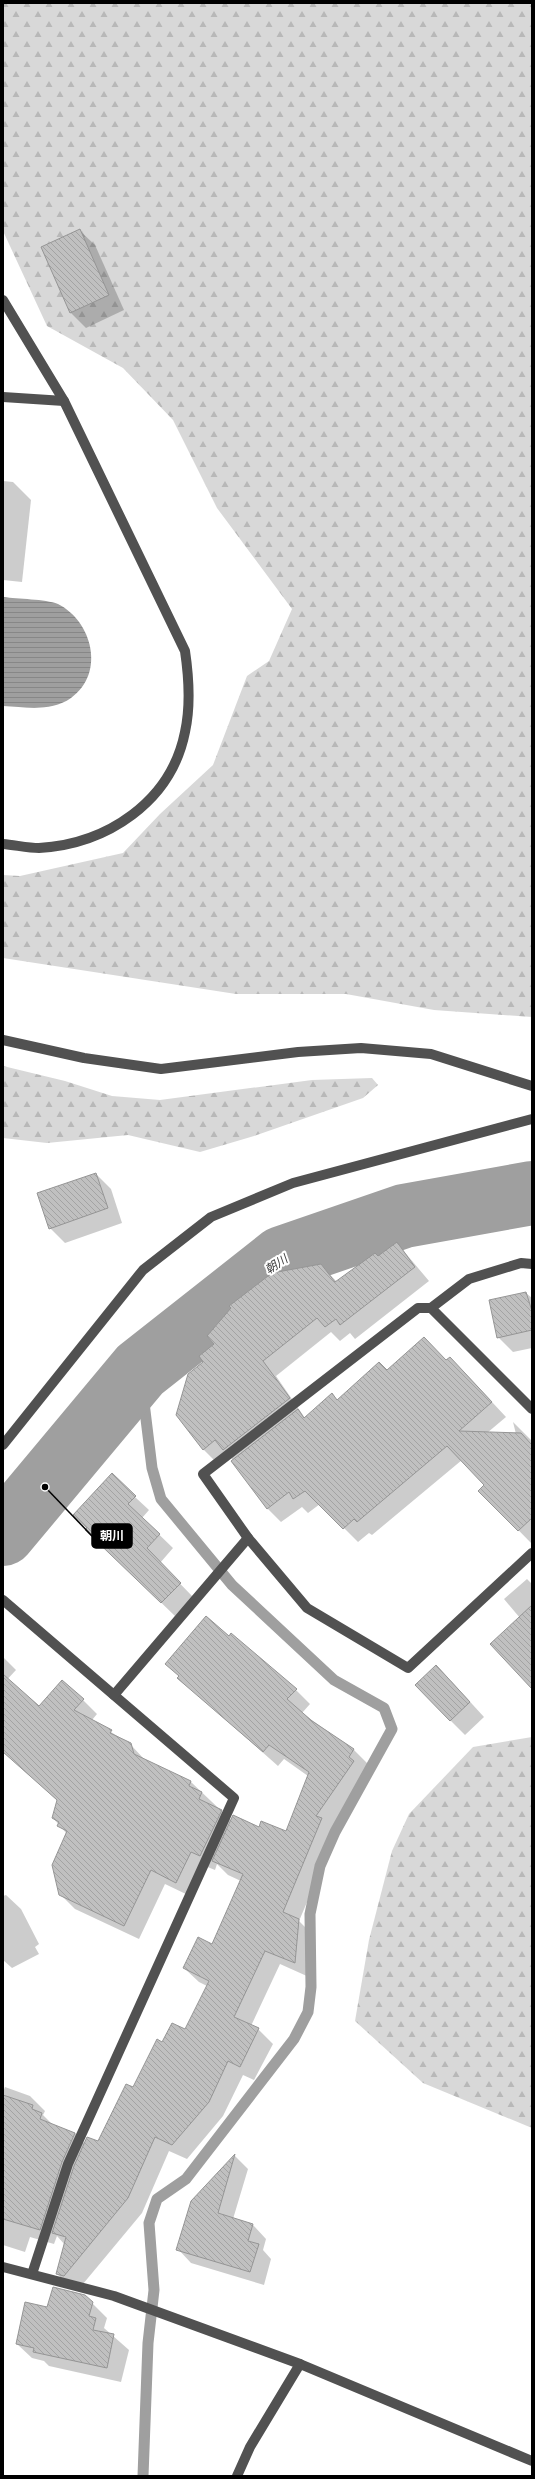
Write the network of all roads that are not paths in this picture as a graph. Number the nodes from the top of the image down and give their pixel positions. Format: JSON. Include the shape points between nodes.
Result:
{"nodes":[{"id":1,"x":3,"y":300,"type":"edge"},
{"id":2,"x":3,"y":398,"type":"edge"},
{"id":3,"x":64,"y":401,"type":"junction"},
{"id":4,"x":3,"y":844,"type":"edge"},
{"id":5,"x":3,"y":1040,"type":"edge"},
{"id":6,"x":532,"y":1086,"type":"edge"},
{"id":7,"x":532,"y":1119,"type":"edge"},
{"id":8,"x":532,"y":1264,"type":"edge"},
{"id":9,"x":430,"y":1308,"type":"junction"},
{"id":10,"x":532,"y":1409,"type":"edge"},
{"id":11,"x":3,"y":1445,"type":"edge"},
{"id":12,"x":248,"y":1538,"type":"junction"},
{"id":13,"x":532,"y":1553,"type":"edge"},
{"id":14,"x":3,"y":1600,"type":"edge"},
{"id":15,"x":114,"y":1695,"type":"junction"},
{"id":16,"x":3,"y":2267,"type":"edge"},
{"id":17,"x":32,"y":2274,"type":"junction"},
{"id":18,"x":300,"y":2364,"type":"junction"},
{"id":19,"x":532,"y":2461,"type":"edge"},
{"id":20,"x":237,"y":2476,"type":"edge"}],
"edges":[{"from":1,"to":3,"type":"street"},
{"from":2,"to":3,"type":"street"},
{"from":3,"to":4,"type":"street","via":[[186,651],[189,679],[188,714],[185,733],[175,762],[146,803],[120,824],[93,838],[39,848]]},
{"from":5,"to":6,"type":"street","via":[[84,1058],[161,1069],[298,1052],[361,1048],[431,1054]]},
{"from":7,"to":11,"type":"street","via":[[293,1183],[211,1217],[142,1270]]},
{"from":8,"to":9,"type":"street","via":[[521,1263],[469,1279]]},
{"from":9,"to":10,"type":"street"},
{"from":9,"to":12,"type":"street","via":[[418,1308],[203,1474]]},
{"from":12,"to":13,"type":"street","via":[[307,1608],[408,1668]]},
{"from":12,"to":15,"type":"street"},
{"from":14,"to":15,"type":"street"},
{"from":15,"to":17,"type":"street","via":[[234,1798],[68,2164]]},
{"from":16,"to":17,"type":"street"},
{"from":17,"to":18,"type":"street","via":[[134,2304]]},
{"from":18,"to":19,"type":"street"},
{"from":18,"to":20,"type":"street","via":[[250,2447]]}]}
